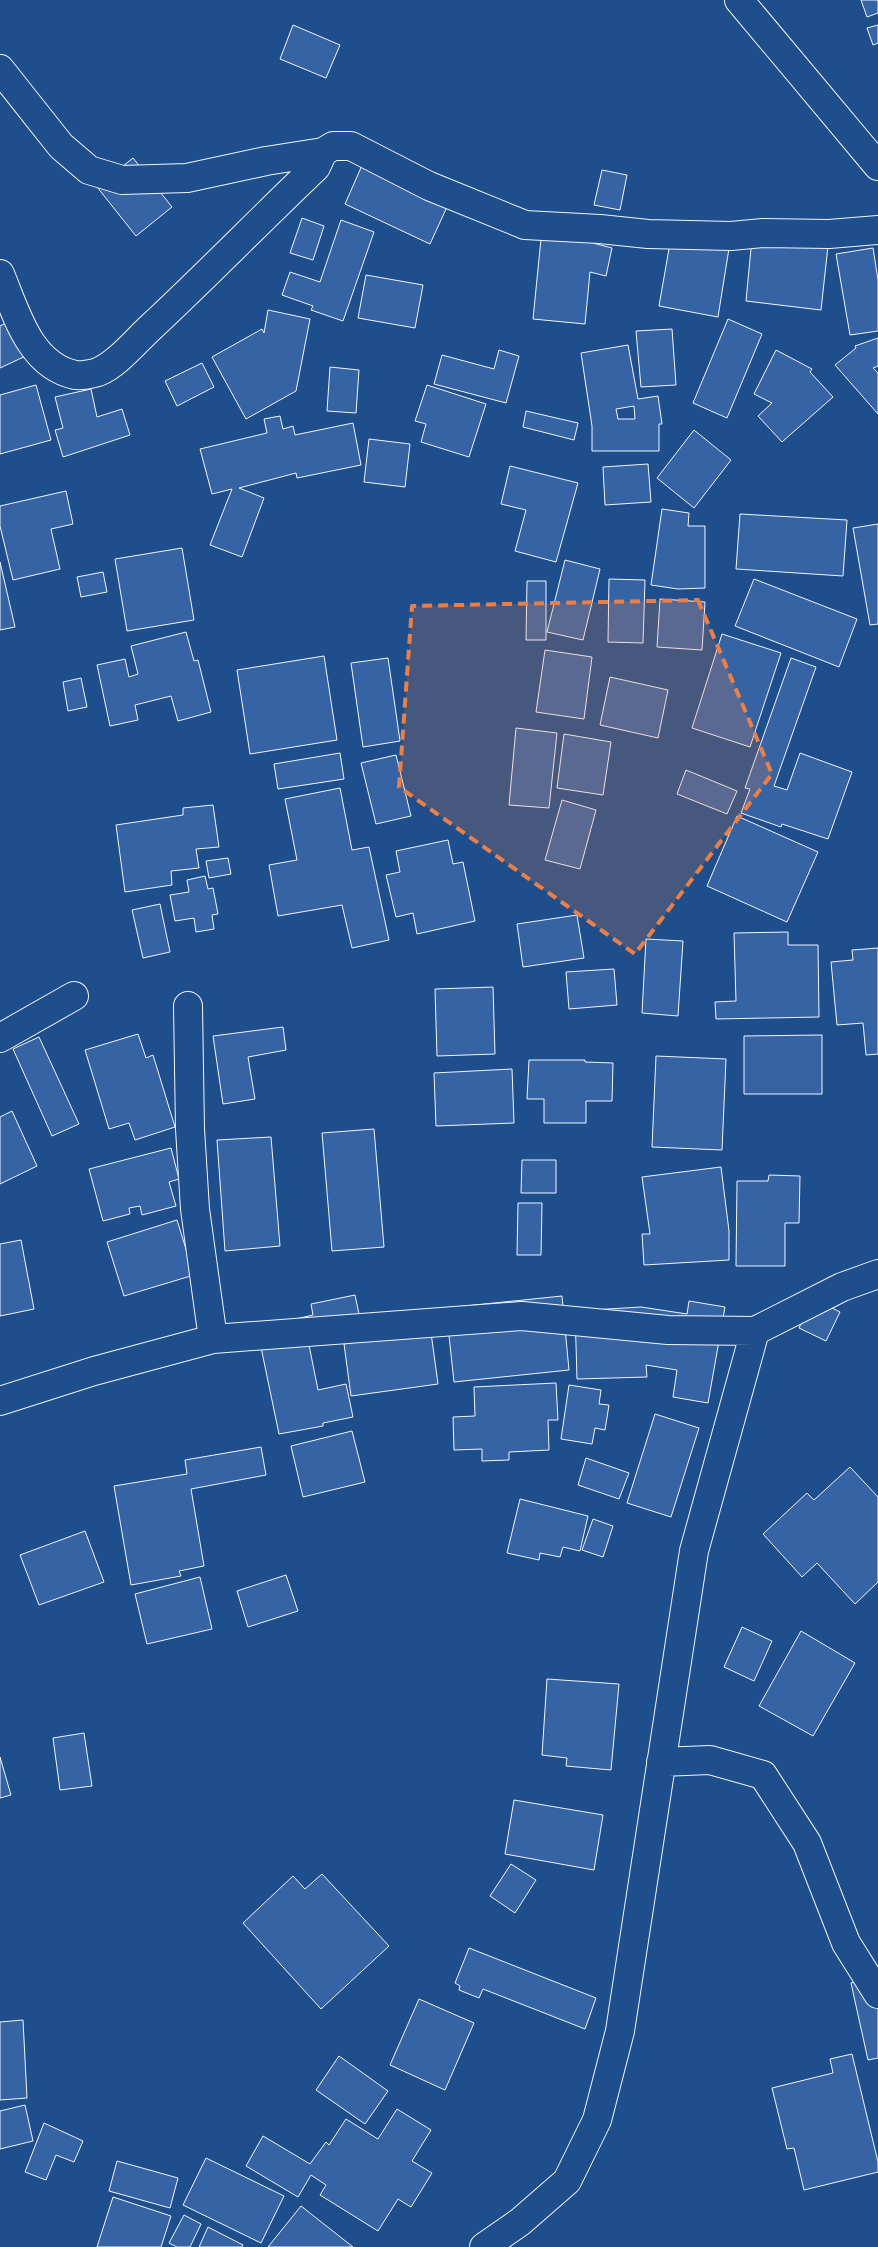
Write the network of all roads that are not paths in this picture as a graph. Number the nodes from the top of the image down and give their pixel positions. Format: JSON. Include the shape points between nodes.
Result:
{"nodes":[{"id":1,"x":738,"y":0,"type":"edge"},
{"id":2,"x":0,"y":69,"type":"edge"},
{"id":3,"x":323,"y":152,"type":"junction"},
{"id":4,"x":878,"y":166,"type":"edge"},
{"id":5,"x":878,"y":230,"type":"edge"},
{"id":6,"x":0,"y":274,"type":"edge"},
{"id":7,"x":74,"y":996,"type":"dead end"},
{"id":8,"x":188,"y":1006,"type":"dead end"},
{"id":9,"x":0,"y":1038,"type":"edge"},
{"id":10,"x":878,"y":1274,"type":"edge"},
{"id":11,"x":755,"y":1331,"type":"junction"},
{"id":12,"x":213,"y":1339,"type":"junction"},
{"id":13,"x":0,"y":1401,"type":"edge"},
{"id":14,"x":661,"y":1762,"type":"junction"},
{"id":15,"x":878,"y":1994,"type":"edge"},
{"id":16,"x":484,"y":2247,"type":"edge"}],
"edges":[{"from":1,"to":4,"type":"street"},
{"from":2,"to":3,"type":"street","via":[[62,146],[90,170],[122,180],[187,178]]},
{"from":3,"to":5,"type":"street","via":[[333,146],[351,146],[429,186],[525,225],[731,236]]},
{"from":3,"to":6,"type":"street","via":[[316,167],[171,309],[113,362],[97,372],[78,376],[60,370],[39,356],[23,330]]},
{"from":7,"to":9,"type":"street"},
{"from":8,"to":12,"type":"street","via":[[194,1209]]},
{"from":10,"to":11,"type":"street","via":[[842,1287]]},
{"from":11,"to":12,"type":"street","via":[[668,1330],[522,1316]]},
{"from":11,"to":14,"type":"street","via":[[694,1551]]},
{"from":12,"to":13,"type":"street","via":[[94,1371]]},
{"from":14,"to":15,"type":"street","via":[[710,1760],[763,1776],[807,1843],[846,1943]]},
{"from":14,"to":16,"type":"street","via":[[620,2031],[597,2120],[567,2181],[520,2222]]}]}
